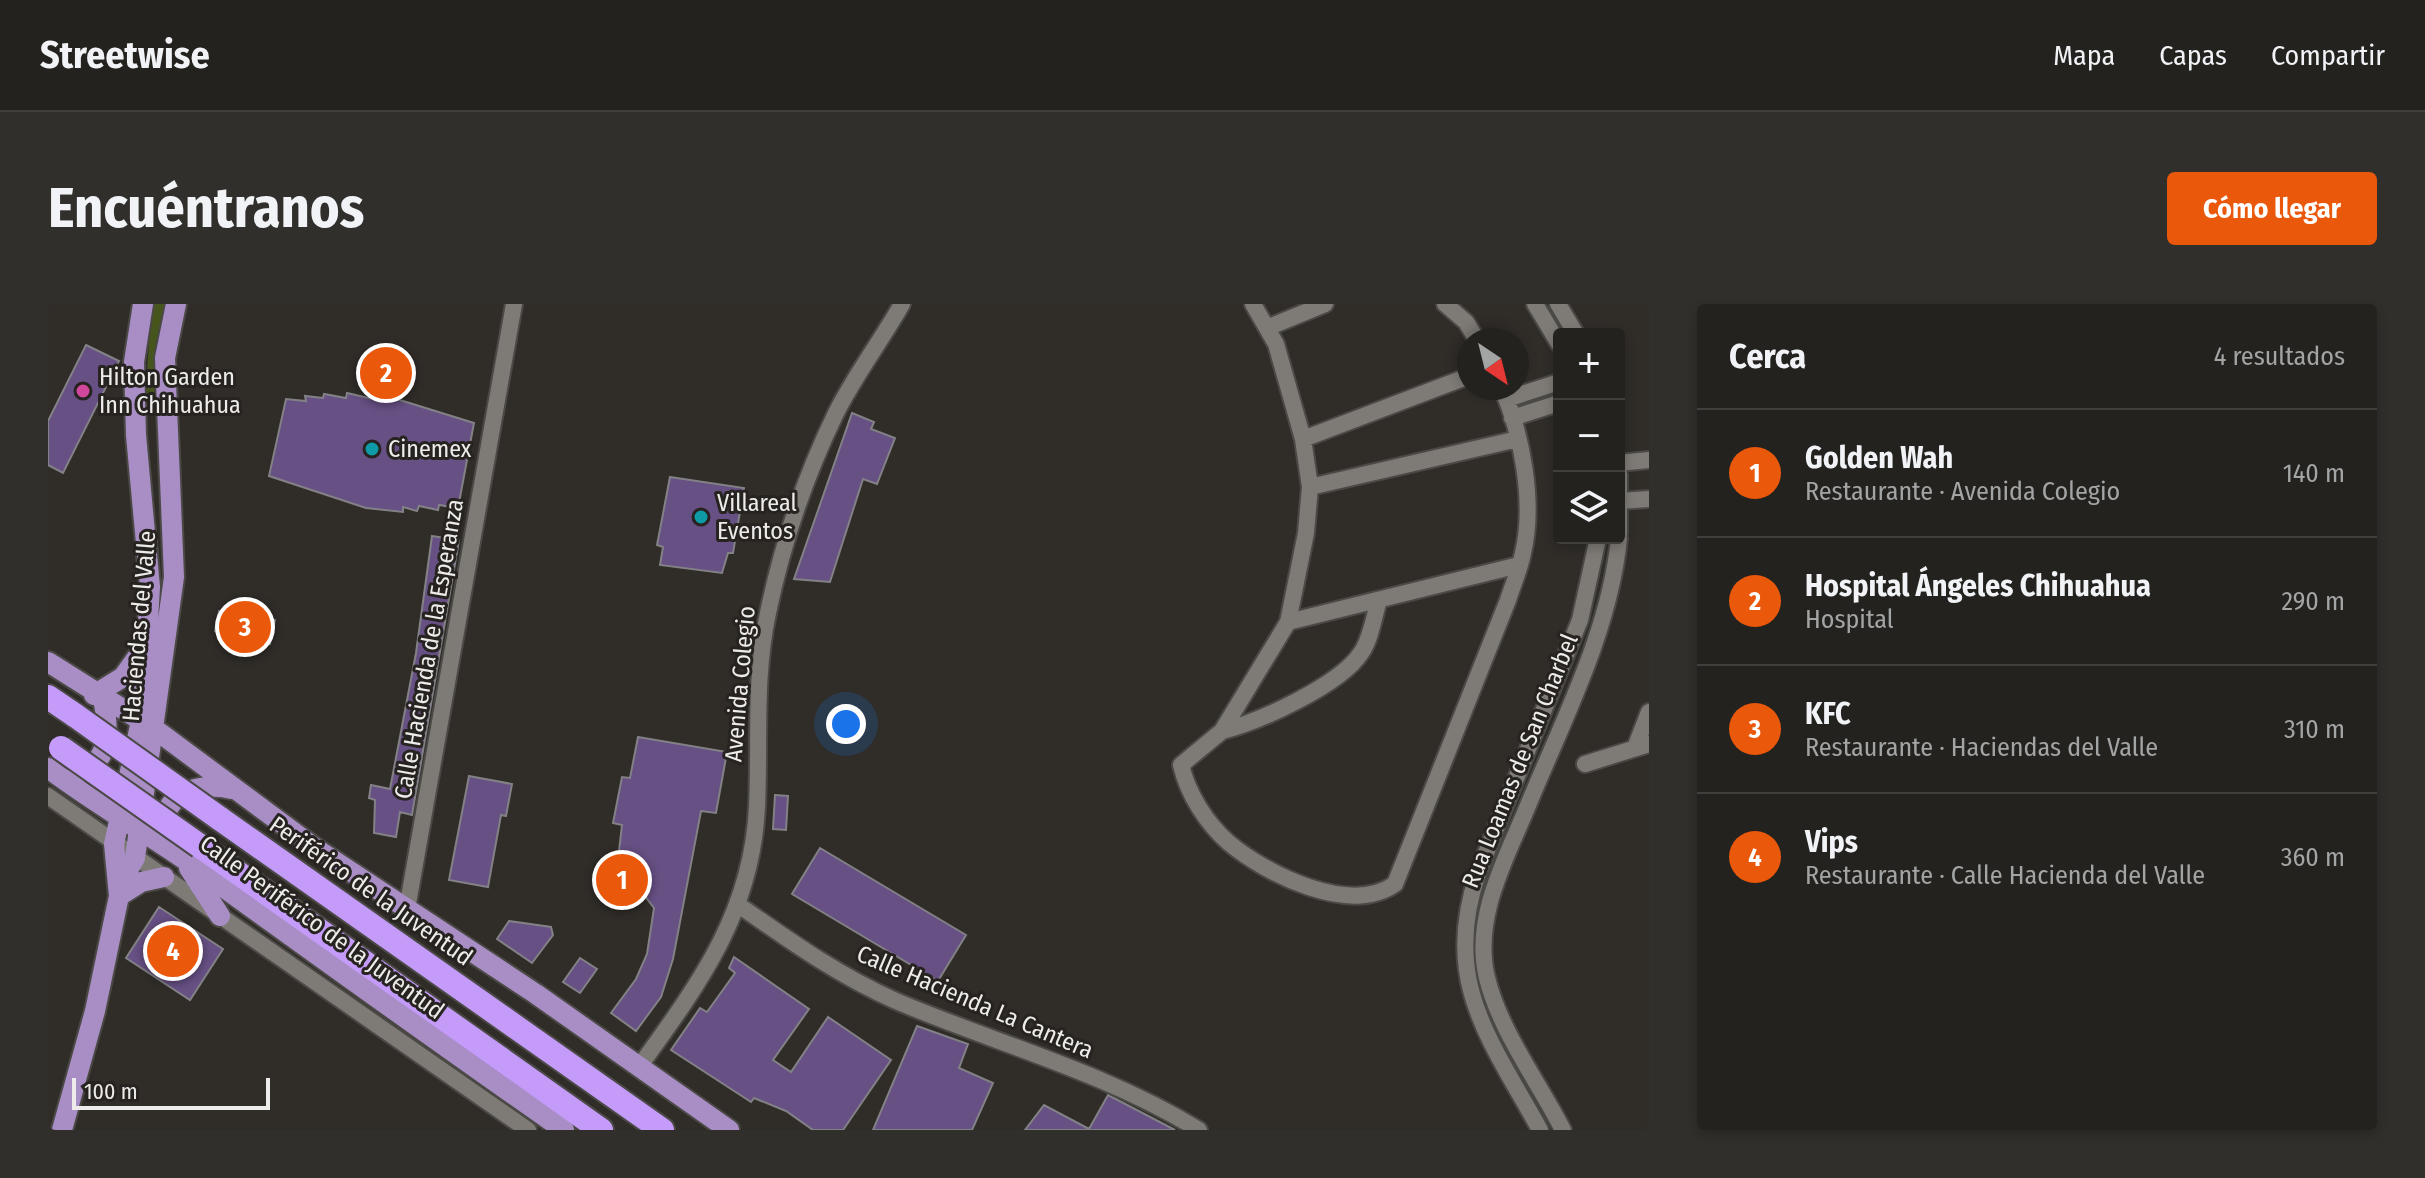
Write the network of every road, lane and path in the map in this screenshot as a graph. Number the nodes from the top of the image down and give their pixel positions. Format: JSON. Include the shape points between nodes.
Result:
{"nodes":[{"id":1,"x":143,"y":304,"type":"edge"},
{"id":2,"x":176,"y":304,"type":"edge"},
{"id":3,"x":514,"y":304,"type":"edge"},
{"id":4,"x":902,"y":304,"type":"edge"},
{"id":5,"x":1253,"y":304,"type":"edge"},
{"id":6,"x":1325,"y":304,"type":"edge"},
{"id":7,"x":1445,"y":304,"type":"edge"},
{"id":8,"x":1535,"y":304,"type":"edge"},
{"id":9,"x":1558,"y":304,"type":"edge"},
{"id":10,"x":1269,"y":327,"type":"junction"},
{"id":11,"x":1470,"y":328,"type":"edge"},
{"id":12,"x":1572,"y":328,"type":"edge"},
{"id":13,"x":1553,"y":334,"type":"edge"},
{"id":14,"x":1457,"y":381,"type":"edge"},
{"id":15,"x":1553,"y":383,"type":"edge"},
{"id":16,"x":1529,"y":389,"type":"edge"},
{"id":17,"x":1507,"y":400,"type":"edge"},
{"id":18,"x":1553,"y":405,"type":"edge"},
{"id":19,"x":1512,"y":418,"type":"junction"},
{"id":20,"x":1303,"y":439,"type":"junction"},
{"id":21,"x":1518,"y":439,"type":"junction"},
{"id":22,"x":1649,"y":460,"type":"edge"},
{"id":23,"x":1625,"y":462,"type":"edge"},
{"id":24,"x":1649,"y":471,"type":"edge"},
{"id":25,"x":1625,"y":485,"type":"edge"},
{"id":26,"x":1310,"y":487,"type":"junction"},
{"id":27,"x":1649,"y":487,"type":"edge"},
{"id":28,"x":1625,"y":488,"type":"edge"},
{"id":29,"x":1625,"y":490,"type":"edge"},
{"id":30,"x":1649,"y":499,"type":"edge"},
{"id":31,"x":1597,"y":544,"type":"edge"},
{"id":32,"x":1618,"y":544,"type":"edge"},
{"id":33,"x":1519,"y":565,"type":"junction"},
{"id":34,"x":1379,"y":600,"type":"junction"},
{"id":35,"x":1288,"y":622,"type":"junction"},
{"id":36,"x":148,"y":641,"type":"junction"},
{"id":37,"x":48,"y":662,"type":"edge"},
{"id":38,"x":155,"y":667,"type":"junction"},
{"id":39,"x":48,"y":697,"type":"edge"},
{"id":40,"x":98,"y":697,"type":"junction"},
{"id":41,"x":1649,"y":712,"type":"edge"},
{"id":42,"x":148,"y":726,"type":"junction"},
{"id":43,"x":1222,"y":731,"type":"junction"},
{"id":44,"x":1642,"y":746,"type":"edge"},
{"id":45,"x":53,"y":758,"type":"edge"},
{"id":46,"x":1585,"y":764,"type":"dead end"},
{"id":47,"x":240,"y":790,"type":"junction"},
{"id":48,"x":48,"y":796,"type":"edge"},
{"id":49,"x":119,"y":820,"type":"junction"},
{"id":50,"x":139,"y":832,"type":"junction"},
{"id":51,"x":114,"y":844,"type":"junction"},
{"id":52,"x":192,"y":853,"type":"junction"},
{"id":53,"x":135,"y":858,"type":"junction"},
{"id":54,"x":164,"y":877,"type":"junction"},
{"id":55,"x":119,"y":891,"type":"junction"},
{"id":56,"x":740,"y":906,"type":"junction"},
{"id":57,"x":407,"y":909,"type":"junction"},
{"id":58,"x":220,"y":916,"type":"junction"},
{"id":59,"x":639,"y":1067,"type":"junction"},
{"id":60,"x":62,"y":1130,"type":"edge"},
{"id":61,"x":528,"y":1130,"type":"edge"},
{"id":62,"x":564,"y":1130,"type":"edge"},
{"id":63,"x":601,"y":1130,"type":"edge"},
{"id":64,"x":662,"y":1130,"type":"edge"},
{"id":65,"x":729,"y":1130,"type":"edge"},
{"id":66,"x":1199,"y":1130,"type":"edge"},
{"id":67,"x":1540,"y":1130,"type":"edge"},
{"id":68,"x":1563,"y":1130,"type":"edge"}],
"edges":[{"from":1,"to":36,"type":"main road","name":"Haciendas del Valle","via":[[134,362],[150,587]]},
{"from":2,"to":38,"type":"main road","name":"Haciendas del Valle","via":[[165,358],[175,553]]},
{"from":3,"to":57,"type":"street","name":"Calle Hacienda de la Esperanza"},
{"from":4,"to":56,"type":"street","name":"Avenida Colegio","via":[[837,411],[781,559],[761,665],[757,807]]},
{"from":5,"to":10,"type":"street"},
{"from":6,"to":10,"type":"street"},
{"from":7,"to":11,"type":"street"},
{"from":8,"to":13,"type":"street"},
{"from":9,"to":12,"type":"street"},
{"from":10,"to":20,"type":"street"},
{"from":14,"to":20,"type":"street"},
{"from":15,"to":16,"type":"street"},
{"from":17,"to":19,"type":"street"},
{"from":18,"to":19,"type":"street"},
{"from":19,"to":21,"type":"street"},
{"from":20,"to":26,"type":"street"},
{"from":21,"to":26,"type":"street"},
{"from":21,"to":33,"type":"street","via":[[1526,515]]},
{"from":22,"to":23,"type":"street"},
{"from":24,"to":25,"type":"street"},
{"from":26,"to":35,"type":"street"},
{"from":27,"to":28,"type":"street"},
{"from":29,"to":30,"type":"street"},
{"from":31,"to":67,"type":"street","name":"Rua Loamas de San Charbel","via":[[1580,620],[1478,873],[1463,944],[1470,996]]},
{"from":32,"to":68,"type":"street","name":"Rua Loamas de San Charbel","via":[[1595,640],[1498,880],[1484,931],[1493,997]]},
{"from":33,"to":34,"type":"street"},
{"from":33,"to":43,"type":"street","via":[[1401,874],[1385,891],[1338,894],[1310,888],[1229,843],[1198,806],[1181,765]]},
{"from":34,"to":35,"type":"street"},
{"from":34,"to":43,"type":"street","via":[[1363,651],[1349,666],[1315,689]]},
{"from":35,"to":43,"type":"street"},
{"from":36,"to":38,"type":"main road","name":"Haciendas del Valle"},
{"from":36,"to":40,"type":"main road","via":[[131,670]]},
{"from":37,"to":40,"type":"main road"},
{"from":38,"to":42,"type":"main road","name":"Haciendas del Valle"},
{"from":39,"to":64,"type":"highway","name":"Periférico de la Juventud","bridge":true},
{"from":40,"to":42,"type":"main road"},
{"from":40,"to":45,"type":"main road","via":[[108,724],[101,756],[84,771]]},
{"from":41,"to":44,"type":"street"},
{"from":42,"to":47,"type":"main road"},
{"from":42,"to":49,"type":"main road","name":"Haciendas del Valle"},
{"from":42,"to":50,"type":"main road","name":"Haciendas del Valle"},
{"from":44,"to":46,"type":"street"},
{"from":45,"to":49,"type":"main road","name":"Calle Periférico de la Juventud"},
{"from":45,"to":52,"type":"highway","bridge":true},
{"from":47,"to":52,"type":"main road","via":[[197,786],[170,807],[166,830]]},
{"from":47,"to":57,"type":"main road"},
{"from":48,"to":51,"type":"street"},
{"from":49,"to":50,"type":"main road","name":"Calle Periférico de la Juventud"},
{"from":49,"to":51,"type":"main road","name":"Haciendas del Valle"},
{"from":50,"to":52,"type":"main road","name":"Calle Periférico de la Juventud"},
{"from":50,"to":53,"type":"main road","name":"Haciendas del Valle"},
{"from":51,"to":53,"type":"street"},
{"from":51,"to":55,"type":"main road","name":"Haciendas del Valle"},
{"from":52,"to":58,"type":"main road"},
{"from":52,"to":62,"type":"main road","name":"Calle Periférico de la Juventud","via":[[356,986]]},
{"from":52,"to":63,"type":"highway"},
{"from":53,"to":54,"type":"street"},
{"from":53,"to":55,"type":"main road"},
{"from":54,"to":55,"type":"main road"},
{"from":54,"to":58,"type":"street"},
{"from":55,"to":60,"type":"main road","via":[[95,1011]]},
{"from":56,"to":59,"type":"street","name":"Avenida Colegio","via":[[692,992]]},
{"from":56,"to":66,"type":"street","name":"Calle Hacienda La Cantera","via":[[868,987],[1128,1091]]},
{"from":57,"to":59,"type":"main road"},
{"from":58,"to":61,"type":"street"},
{"from":59,"to":65,"type":"main road"}]}
